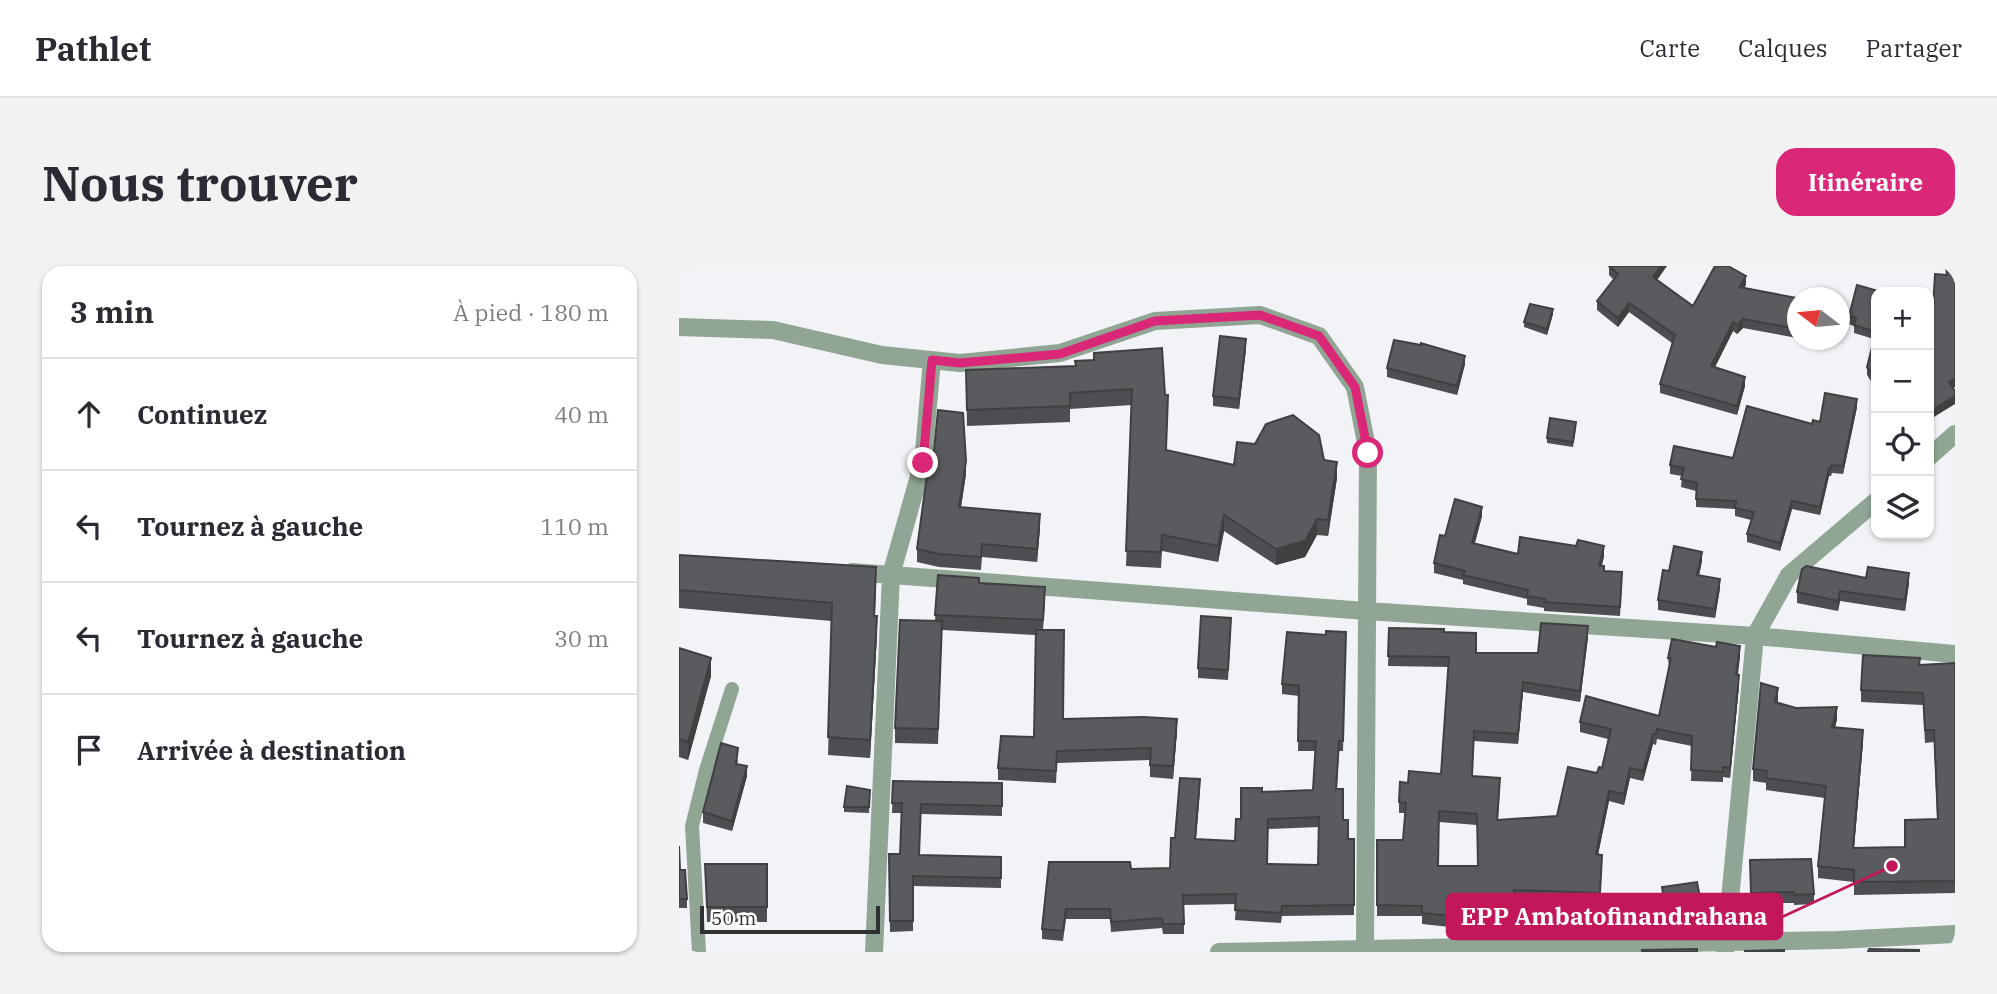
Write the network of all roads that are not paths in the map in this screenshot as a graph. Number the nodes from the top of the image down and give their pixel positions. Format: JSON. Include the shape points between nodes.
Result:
{"nodes":[{"id":1,"x":679,"y":327,"type":"edge"},
{"id":2,"x":932,"y":360,"type":"junction"},
{"id":3,"x":1955,"y":434,"type":"edge"},
{"id":4,"x":1934,"y":453,"type":"edge"},
{"id":5,"x":1871,"y":505,"type":"edge"},
{"id":6,"x":838,"y":571,"type":"edge"},
{"id":7,"x":891,"y":575,"type":"junction"},
{"id":8,"x":1366,"y":611,"type":"junction"},
{"id":9,"x":1755,"y":636,"type":"junction"},
{"id":10,"x":1955,"y":654,"type":"edge"},
{"id":11,"x":732,"y":689,"type":"dead end"},
{"id":12,"x":1955,"y":934,"type":"edge"},
{"id":13,"x":1836,"y":946,"type":"edge"},
{"id":14,"x":1725,"y":947,"type":"edge"},
{"id":15,"x":1366,"y":950,"type":"edge"},
{"id":16,"x":699,"y":952,"type":"edge"},
{"id":17,"x":874,"y":952,"type":"edge"},
{"id":18,"x":1219,"y":952,"type":"edge"},
{"id":19,"x":1234,"y":952,"type":"edge"}],
"edges":[{"from":1,"to":2,"type":"street","via":[[773,330],[882,355]]},
{"from":2,"to":7,"type":"street","via":[[923,463]]},
{"from":2,"to":8,"type":"street","via":[[960,363],[1060,354],[1168,320],[1260,315],[1319,336],[1355,387],[1368,453]]},
{"from":3,"to":4,"type":"street"},
{"from":5,"to":9,"type":"street","via":[[1789,575]]},
{"from":6,"to":7,"type":"street"},
{"from":7,"to":8,"type":"street"},
{"from":7,"to":17,"type":"street"},
{"from":8,"to":9,"type":"street"},
{"from":8,"to":15,"type":"street"},
{"from":9,"to":10,"type":"street"},
{"from":9,"to":14,"type":"street"},
{"from":11,"to":16,"type":"lane","via":[[692,826]]},
{"from":12,"to":13,"type":"street"},
{"from":13,"to":14,"type":"street"},
{"from":14,"to":15,"type":"street"},
{"from":15,"to":19,"type":"street"},
{"from":18,"to":19,"type":"street"}]}
